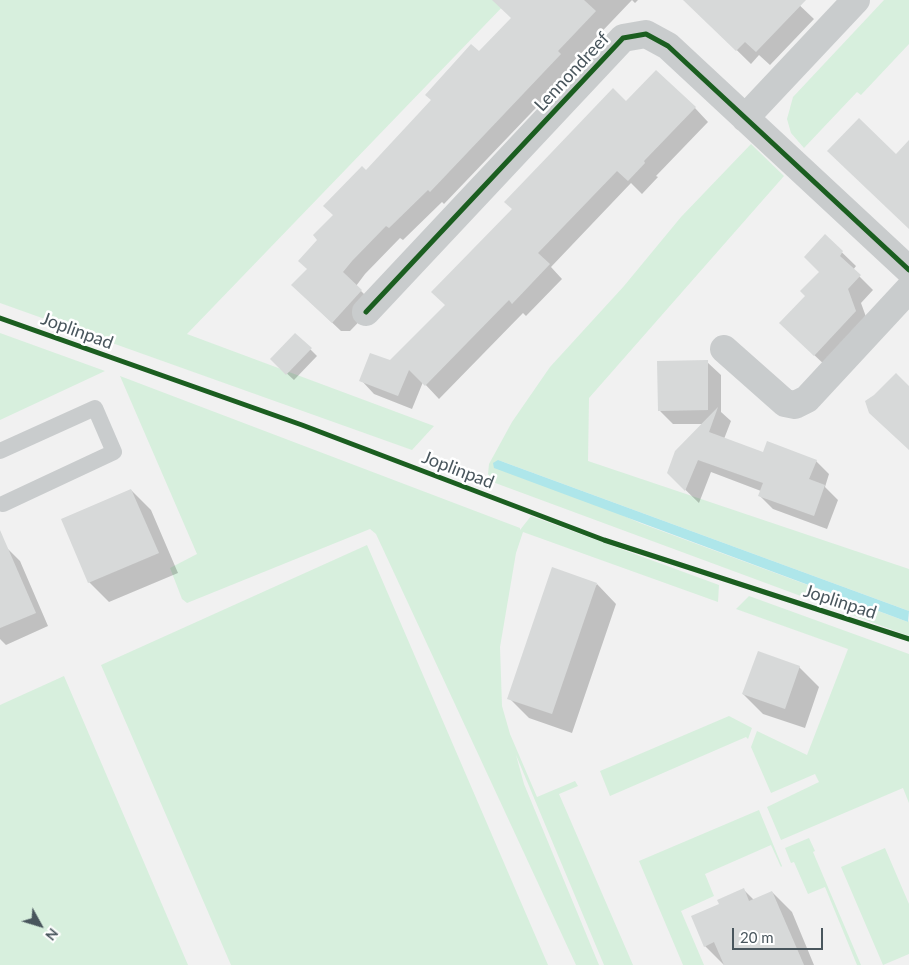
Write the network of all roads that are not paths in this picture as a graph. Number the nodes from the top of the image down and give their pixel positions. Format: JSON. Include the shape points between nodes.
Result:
{"nodes":[{"id":1,"x":856,"y":0,"type":"edge"},
{"id":2,"x":745,"y":118,"type":"junction"},
{"id":3,"x":909,"y":270,"type":"edge"},
{"id":4,"x":909,"y":289,"type":"edge"},
{"id":5,"x":366,"y":312,"type":"dead end"},
{"id":6,"x":724,"y":349,"type":"dead end"},
{"id":7,"x":0,"y":451,"type":"edge"},
{"id":8,"x":3,"y":504,"type":"dead end"}],
"edges":[{"from":1,"to":2,"type":"street"},
{"from":2,"to":3,"type":"street","name":"Lennondreef"},
{"from":2,"to":5,"type":"street","name":"Lennondreef","via":[[668,46],[646,34],[623,38]]},
{"from":4,"to":6,"type":"street","via":[[806,399],[795,405],[785,403]]},
{"from":7,"to":8,"type":"lane","via":[[95,408],[114,452]]}]}
